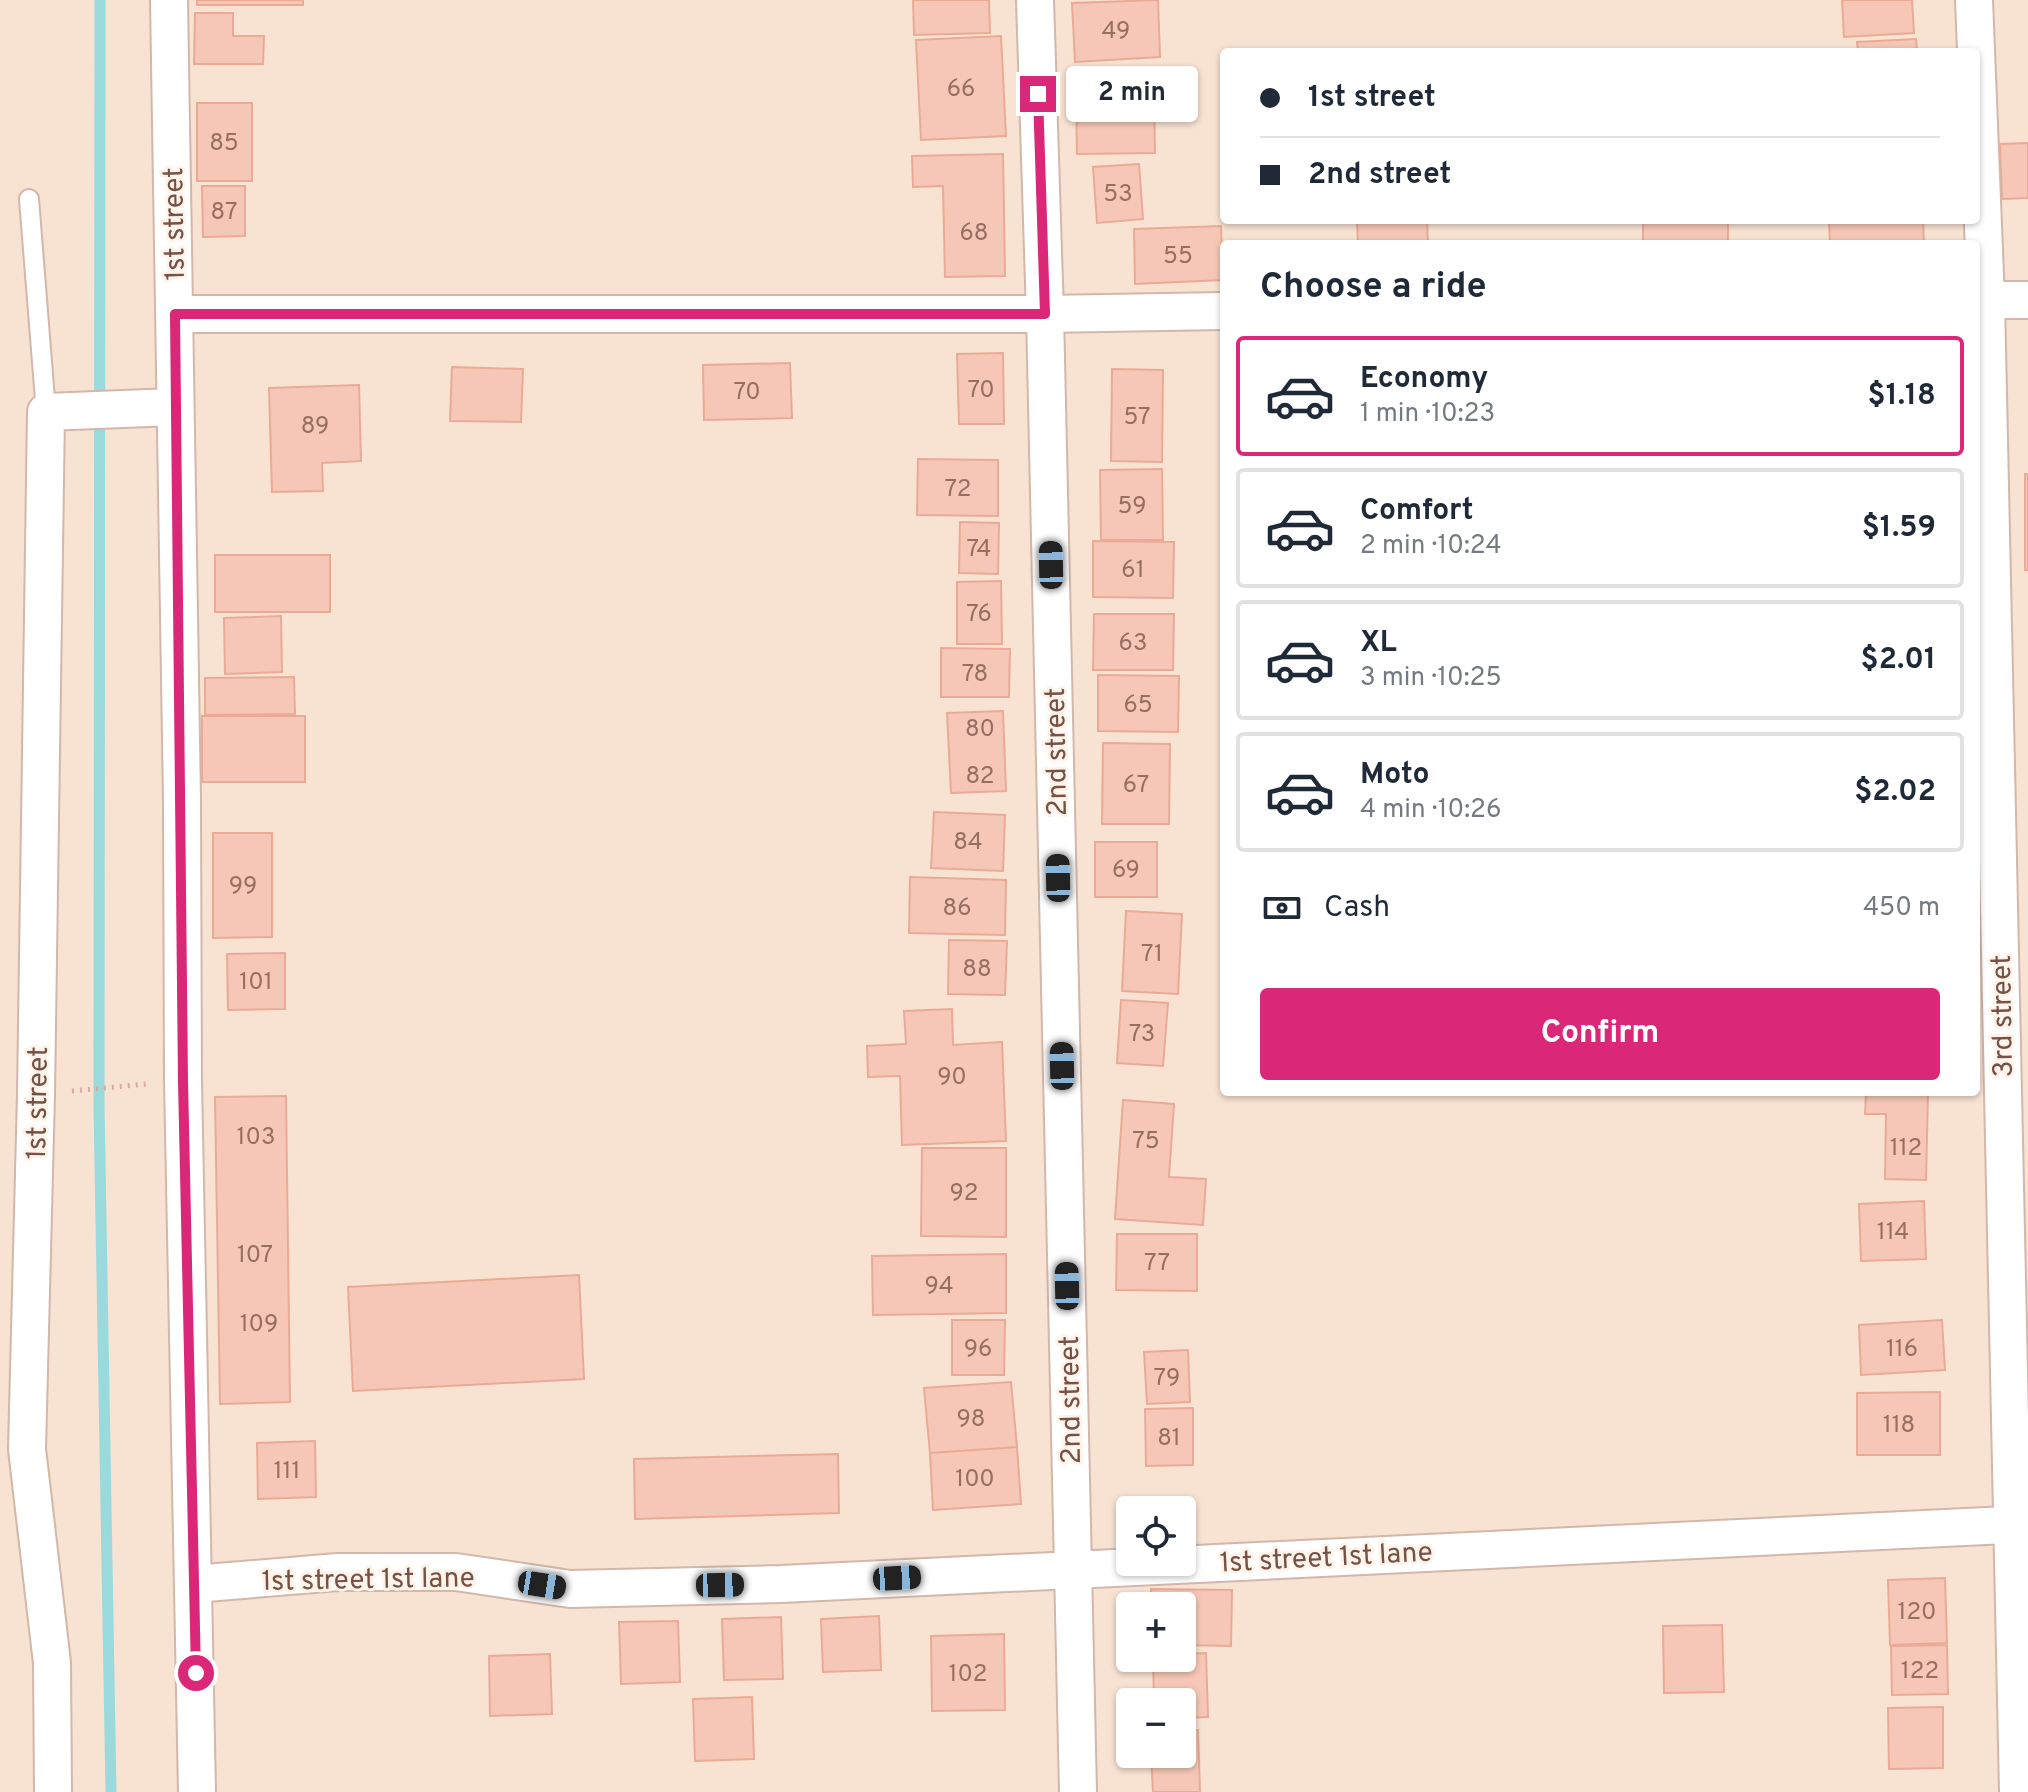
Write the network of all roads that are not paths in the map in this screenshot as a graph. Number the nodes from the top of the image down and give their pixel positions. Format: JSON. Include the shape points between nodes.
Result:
{"nodes":[{"id":1,"x":169,"y":0,"type":"edge"},
{"id":2,"x":1035,"y":0,"type":"edge"},
{"id":3,"x":1974,"y":0,"type":"edge"},
{"id":4,"x":1975,"y":48,"type":"edge"},
{"id":5,"x":29,"y":199,"type":"dead end"},
{"id":6,"x":1980,"y":257,"type":"edge"},
{"id":7,"x":1981,"y":300,"type":"edge"},
{"id":8,"x":2028,"y":300,"type":"edge"},
{"id":9,"x":1220,"y":311,"type":"edge"},
{"id":10,"x":175,"y":314,"type":"junction"},
{"id":11,"x":1045,"y":314,"type":"junction"},
{"id":12,"x":174,"y":407,"type":"junction"},
{"id":13,"x":46,"y":412,"type":"junction"},
{"id":14,"x":14,"y":1449,"type":"edge"},
{"id":15,"x":2020,"y":1524,"type":"edge"},
{"id":16,"x":1073,"y":1568,"type":"junction"},
{"id":17,"x":194,"y":1584,"type":"junction"},
{"id":18,"x":53,"y":1792,"type":"edge"},
{"id":19,"x":197,"y":1792,"type":"edge"},
{"id":20,"x":1078,"y":1792,"type":"edge"},
{"id":21,"x":2018,"y":1792,"type":"edge"}],
"edges":[{"from":1,"to":10,"type":"street","name":"1st street"},
{"from":2,"to":11,"type":"street","name":"2nd street"},
{"from":3,"to":4,"type":"street","name":"3rd street"},
{"from":5,"to":13,"type":"lane"},
{"from":6,"to":7,"type":"street","name":"3rd street"},
{"from":7,"to":8,"type":"street"},
{"from":7,"to":15,"type":"street","name":"3rd street"},
{"from":9,"to":11,"type":"street"},
{"from":10,"to":11,"type":"street"},
{"from":10,"to":12,"type":"street","name":"1st street"},
{"from":11,"to":16,"type":"street","name":"2nd street"},
{"from":12,"to":13,"type":"street"},
{"from":12,"to":17,"type":"street","name":"1st street"},
{"from":13,"to":14,"type":"street","name":"1st street","via":[[36,1094]]},
{"from":14,"to":18,"type":"street","name":"1st street","via":[[52,1663]]},
{"from":15,"to":16,"type":"street","name":"1st street 1st lane"},
{"from":15,"to":21,"type":"street","name":"3rd street"},
{"from":16,"to":17,"type":"street","name":"1st street 1st lane","via":[[570,1589],[456,1572],[338,1572]]},
{"from":16,"to":20,"type":"street","name":"2nd street"},
{"from":17,"to":19,"type":"street","name":"1st street"}]}
